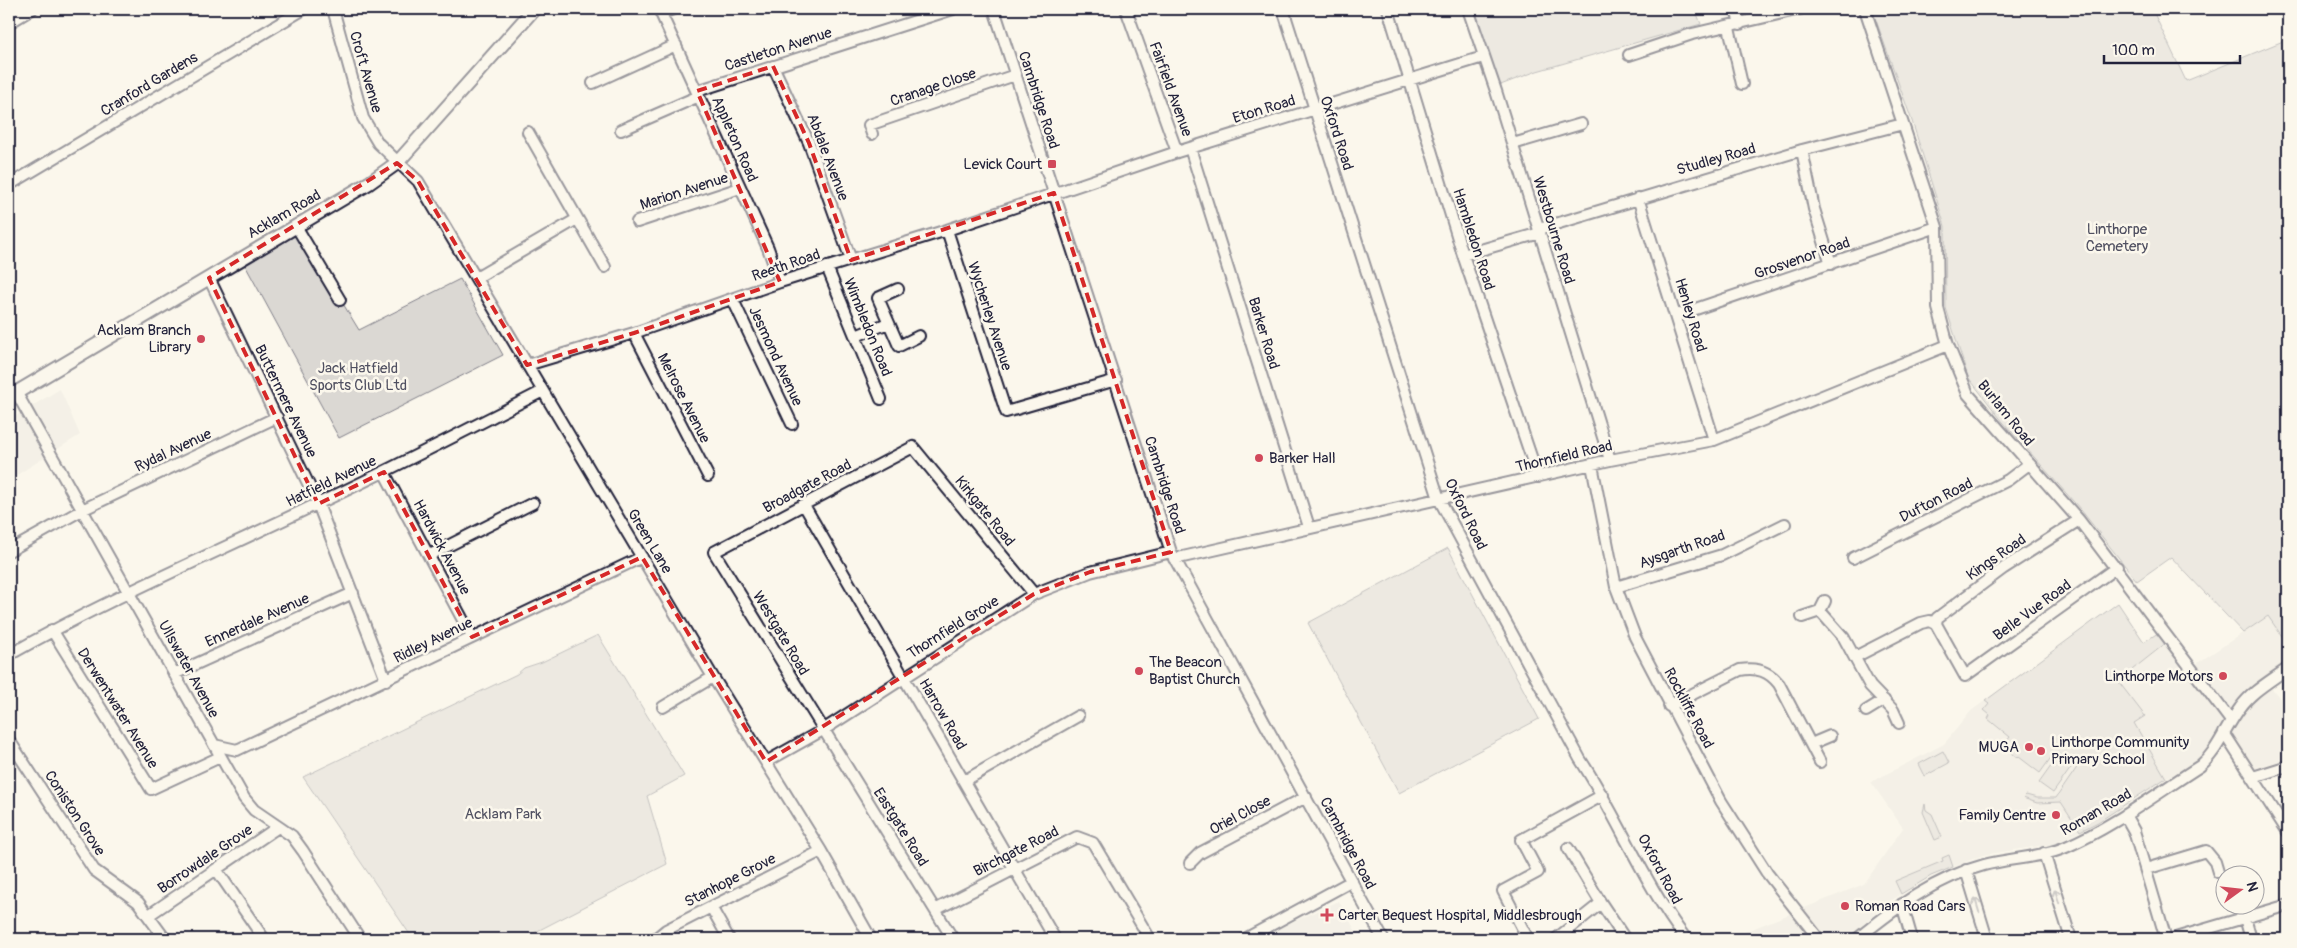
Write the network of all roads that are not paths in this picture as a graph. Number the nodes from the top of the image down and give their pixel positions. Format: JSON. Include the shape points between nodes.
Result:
{"nodes":[{"id":1,"x":32,"y":9,"type":"edge"},
{"id":2,"x":304,"y":9,"type":"edge"},
{"id":3,"x":333,"y":9,"type":"edge"},
{"id":4,"x":534,"y":9,"type":"edge"},
{"id":5,"x":673,"y":9,"type":"edge"},
{"id":6,"x":953,"y":9,"type":"edge"},
{"id":7,"x":994,"y":9,"type":"edge"},
{"id":8,"x":1126,"y":9,"type":"edge"},
{"id":9,"x":1284,"y":9,"type":"edge"},
{"id":10,"x":1388,"y":9,"type":"edge"},
{"id":11,"x":1468,"y":9,"type":"edge"},
{"id":12,"x":1736,"y":9,"type":"edge"},
{"id":13,"x":1800,"y":9,"type":"edge"},
{"id":14,"x":1865,"y":9,"type":"edge"},
{"id":15,"x":660,"y":11,"type":"edge"},
{"id":16,"x":9,"y":23,"type":"edge"},
{"id":17,"x":1740,"y":24,"type":"junction"},
{"id":18,"x":1729,"y":27,"type":"junction"},
{"id":19,"x":676,"y":45,"type":"junction"},
{"id":20,"x":1629,"y":55,"type":"dead end"},
{"id":21,"x":1483,"y":58,"type":"junction"},
{"id":22,"x":774,"y":66,"type":"junction"},
{"id":23,"x":1015,"y":75,"type":"junction"},
{"id":24,"x":1410,"y":81,"type":"junction"},
{"id":25,"x":593,"y":83,"type":"dead end"},
{"id":26,"x":1742,"y":84,"type":"dead end"},
{"id":27,"x":698,"y":94,"type":"junction"},
{"id":28,"x":1314,"y":110,"type":"junction"},
{"id":29,"x":1581,"y":124,"type":"dead end"},
{"id":30,"x":1904,"y":124,"type":"junction"},
{"id":31,"x":620,"y":130,"type":"dead end"},
{"id":32,"x":528,"y":132,"type":"dead end"},
{"id":33,"x":872,"y":134,"type":"dead end"},
{"id":34,"x":1512,"y":144,"type":"junction"},
{"id":35,"x":1190,"y":148,"type":"junction"},
{"id":36,"x":1802,"y":150,"type":"junction"},
{"id":37,"x":1177,"y":152,"type":"junction"},
{"id":38,"x":397,"y":163,"type":"junction"},
{"id":39,"x":9,"y":185,"type":"edge"},
{"id":40,"x":740,"y":188,"type":"junction"},
{"id":41,"x":1054,"y":193,"type":"junction"},
{"id":42,"x":1638,"y":198,"type":"junction"},
{"id":43,"x":577,"y":219,"type":"junction"},
{"id":44,"x":637,"y":222,"type":"dead end"},
{"id":45,"x":296,"y":226,"type":"junction"},
{"id":46,"x":1937,"y":227,"type":"junction"},
{"id":47,"x":947,"y":230,"type":"junction"},
{"id":48,"x":1539,"y":231,"type":"junction"},
{"id":49,"x":1463,"y":255,"type":"junction"},
{"id":50,"x":851,"y":260,"type":"junction"},
{"id":51,"x":1831,"y":264,"type":"junction"},
{"id":52,"x":605,"y":267,"type":"dead end"},
{"id":53,"x":827,"y":267,"type":"junction"},
{"id":54,"x":209,"y":278,"type":"junction"},
{"id":55,"x":476,"y":278,"type":"junction"},
{"id":56,"x":780,"y":282,"type":"junction"},
{"id":57,"x":898,"y":289,"type":"dead end"},
{"id":58,"x":340,"y":300,"type":"dead end"},
{"id":59,"x":733,"y":300,"type":"junction"},
{"id":60,"x":1676,"y":316,"type":"junction"},
{"id":61,"x":888,"y":323,"type":"junction"},
{"id":62,"x":634,"y":333,"type":"junction"},
{"id":63,"x":856,"y":336,"type":"junction"},
{"id":64,"x":919,"y":336,"type":"dead end"},
{"id":65,"x":1948,"y":345,"type":"junction"},
{"id":66,"x":526,"y":365,"type":"junction"},
{"id":67,"x":1116,"y":380,"type":"junction"},
{"id":68,"x":543,"y":391,"type":"junction"},
{"id":69,"x":13,"y":394,"type":"edge"},
{"id":70,"x":882,"y":399,"type":"dead end"},
{"id":71,"x":277,"y":417,"type":"junction"},
{"id":72,"x":792,"y":424,"type":"dead end"},
{"id":73,"x":1714,"y":440,"type":"junction"},
{"id":74,"x":913,"y":447,"type":"joint"},
{"id":75,"x":1610,"y":460,"type":"junction"},
{"id":76,"x":2029,"y":464,"type":"junction"},
{"id":77,"x":1592,"y":465,"type":"junction"},
{"id":78,"x":384,"y":472,"type":"junction"},
{"id":79,"x":708,"y":476,"type":"dead end"},
{"id":80,"x":1538,"y":477,"type":"junction"},
{"id":81,"x":1439,"y":499,"type":"junction"},
{"id":82,"x":318,"y":504,"type":"junction"},
{"id":83,"x":533,"y":504,"type":"dead end"},
{"id":84,"x":804,"y":505,"type":"junction"},
{"id":85,"x":82,"y":510,"type":"junction"},
{"id":86,"x":2079,"y":520,"type":"junction"},
{"id":87,"x":1785,"y":524,"type":"dead end"},
{"id":88,"x":1309,"y":527,"type":"junction"},
{"id":89,"x":9,"y":551,"type":"edge"},
{"id":90,"x":714,"y":552,"type":"joint"},
{"id":91,"x":430,"y":555,"type":"junction"},
{"id":92,"x":1173,"y":556,"type":"junction"},
{"id":93,"x":642,"y":557,"type":"junction"},
{"id":94,"x":1853,"y":558,"type":"dead end"},
{"id":95,"x":2116,"y":568,"type":"junction"},
{"id":96,"x":1616,"y":588,"type":"junction"},
{"id":97,"x":129,"y":591,"type":"junction"},
{"id":98,"x":353,"y":593,"type":"junction"},
{"id":99,"x":1034,"y":594,"type":"junction"},
{"id":100,"x":1825,"y":601,"type":"dead end"},
{"id":101,"x":1820,"y":611,"type":"junction"},
{"id":102,"x":1802,"y":616,"type":"dead end"},
{"id":103,"x":1936,"y":624,"type":"junction"},
{"id":104,"x":52,"y":630,"type":"junction"},
{"id":105,"x":472,"y":637,"type":"junction"},
{"id":106,"x":9,"y":656,"type":"edge"},
{"id":107,"x":1855,"y":658,"type":"junction"},
{"id":108,"x":2288,"y":668,"type":"edge"},
{"id":109,"x":174,"y":674,"type":"junction"},
{"id":110,"x":713,"y":677,"type":"junction"},
{"id":111,"x":904,"y":677,"type":"junction"},
{"id":112,"x":386,"y":680,"type":"junction"},
{"id":113,"x":1884,"y":700,"type":"junction"},
{"id":114,"x":1670,"y":706,"type":"junction"},
{"id":115,"x":663,"y":707,"type":"dead end"},
{"id":116,"x":1866,"y":711,"type":"dead end"},
{"id":117,"x":1078,"y":716,"type":"dead end"},
{"id":118,"x":2231,"y":721,"type":"junction"},
{"id":119,"x":1899,"y":723,"type":"dead end"},
{"id":120,"x":823,"y":730,"type":"junction"},
{"id":121,"x":2224,"y":733,"type":"junction"},
{"id":122,"x":1830,"y":736,"type":"dead end"},
{"id":123,"x":9,"y":740,"type":"edge"},
{"id":124,"x":1812,"y":744,"type":"junction"},
{"id":125,"x":214,"y":745,"type":"junction"},
{"id":126,"x":237,"y":750,"type":"junction"},
{"id":127,"x":220,"y":757,"type":"junction"},
{"id":128,"x":766,"y":762,"type":"junction"},
{"id":129,"x":1820,"y":762,"type":"dead end"},
{"id":130,"x":2288,"y":766,"type":"edge"},
{"id":131,"x":228,"y":769,"type":"junction"},
{"id":132,"x":2253,"y":777,"type":"junction"},
{"id":133,"x":964,"y":781,"type":"junction"},
{"id":134,"x":1603,"y":795,"type":"junction"},
{"id":135,"x":1306,"y":797,"type":"junction"},
{"id":136,"x":2124,"y":815,"type":"junction"},
{"id":137,"x":278,"y":827,"type":"junction"},
{"id":138,"x":2288,"y":832,"type":"edge"},
{"id":139,"x":1568,"y":848,"type":"dead end"},
{"id":140,"x":821,"y":851,"type":"junction"},
{"id":141,"x":2044,"y":853,"type":"junction"},
{"id":142,"x":1190,"y":863,"type":"dead end"},
{"id":143,"x":2216,"y":866,"type":"edge"},
{"id":144,"x":216,"y":869,"type":"junction"},
{"id":145,"x":2146,"y":869,"type":"junction"},
{"id":146,"x":1015,"y":870,"type":"junction"},
{"id":147,"x":1966,"y":870,"type":"junction"},
{"id":148,"x":1352,"y":881,"type":"junction"},
{"id":149,"x":1601,"y":903,"type":"junction"},
{"id":150,"x":1902,"y":904,"type":"junction"},
{"id":151,"x":2288,"y":905,"type":"edge"},
{"id":152,"x":711,"y":907,"type":"junction"},
{"id":153,"x":935,"y":910,"type":"junction"},
{"id":154,"x":149,"y":915,"type":"junction"},
{"id":155,"x":2245,"y":918,"type":"junction"},
{"id":156,"x":165,"y":939,"type":"edge"},
{"id":157,"x":264,"y":939,"type":"edge"},
{"id":158,"x":360,"y":939,"type":"edge"},
{"id":159,"x":655,"y":939,"type":"edge"},
{"id":160,"x":729,"y":939,"type":"edge"},
{"id":161,"x":871,"y":939,"type":"edge"},
{"id":162,"x":953,"y":939,"type":"edge"},
{"id":163,"x":1055,"y":939,"type":"edge"},
{"id":164,"x":1150,"y":939,"type":"edge"},
{"id":165,"x":1245,"y":939,"type":"edge"},
{"id":166,"x":1383,"y":939,"type":"edge"},
{"id":167,"x":1528,"y":939,"type":"edge"},
{"id":168,"x":1556,"y":939,"type":"edge"},
{"id":169,"x":1625,"y":939,"type":"edge"},
{"id":170,"x":1686,"y":939,"type":"edge"},
{"id":171,"x":1819,"y":939,"type":"edge"},
{"id":172,"x":1857,"y":939,"type":"edge"},
{"id":173,"x":1912,"y":939,"type":"edge"},
{"id":174,"x":1987,"y":939,"type":"edge"},
{"id":175,"x":2071,"y":939,"type":"edge"},
{"id":176,"x":2166,"y":939,"type":"edge"},
{"id":177,"x":2172,"y":939,"type":"edge"},
{"id":178,"x":2251,"y":939,"type":"edge"}],
"edges":[{"from":1,"to":16,"type":"street"},
{"from":2,"to":39,"type":"street","name":"Cranford Gardens"},
{"from":3,"to":38,"type":"street","name":"Croft Avenue","via":[[363,118],[370,133]]},
{"from":4,"to":38,"type":"main road","name":"Acklam Road"},
{"from":5,"to":15,"type":"street"},
{"from":6,"to":22,"type":"street","name":"Castleton Avenue"},
{"from":7,"to":23,"type":"street","name":"Cambridge Road"},
{"from":8,"to":37,"type":"street","name":"Fairfield Avenue"},
{"from":9,"to":28,"type":"street","name":"Oxford Road"},
{"from":10,"to":24,"type":"street","name":"Hambledon Road"},
{"from":11,"to":21,"type":"street","name":"Westbourne Road"},
{"from":12,"to":17,"type":"street"},
{"from":13,"to":17,"type":"street"},
{"from":14,"to":30,"type":"street","name":"Burlam Road"},
{"from":15,"to":19,"type":"street","name":"Appleton Road"},
{"from":17,"to":18,"type":"street"},
{"from":18,"to":20,"type":"street","via":[[1692,34]]},
{"from":18,"to":26,"type":"street"},
{"from":19,"to":25,"type":"street"},
{"from":19,"to":27,"type":"street","name":"Appleton Road"},
{"from":21,"to":24,"type":"street","name":"Eton Road"},
{"from":21,"to":34,"type":"street","name":"Westbourne Road"},
{"from":22,"to":27,"type":"street","name":"Castleton Avenue"},
{"from":22,"to":50,"type":"street","name":"Abdale Avenue","via":[[809,143]]},
{"from":23,"to":33,"type":"street","name":"Cranage Close","via":[[869,125]]},
{"from":23,"to":41,"type":"street","name":"Cambridge Road"},
{"from":24,"to":28,"type":"street","name":"Eton Road"},
{"from":24,"to":49,"type":"street","name":"Hambledon Road"},
{"from":27,"to":31,"type":"street","name":"Castleton Avenue"},
{"from":27,"to":40,"type":"street","name":"Appleton Road"},
{"from":28,"to":35,"type":"street","name":"Eton Road"},
{"from":28,"to":81,"type":"street","name":"Oxford Road"},
{"from":29,"to":34,"type":"street"},
{"from":30,"to":36,"type":"street","name":"Studley Road"},
{"from":30,"to":46,"type":"street","name":"Burlam Road"},
{"from":32,"to":43,"type":"street"},
{"from":34,"to":48,"type":"street","name":"Westbourne Road"},
{"from":35,"to":37,"type":"street","name":"Eton Road"},
{"from":35,"to":88,"type":"street","name":"Barker Road"},
{"from":36,"to":42,"type":"street","name":"Studley Road"},
{"from":36,"to":51,"type":"street","via":[[1814,209]]},
{"from":37,"to":41,"type":"street","name":"Eton Road"},
{"from":38,"to":45,"type":"main road","name":"Acklam Road"},
{"from":38,"to":55,"type":"street","name":"Green Lane","via":[[418,181]]},
{"from":40,"to":44,"type":"street","name":"Marion Avenue"},
{"from":40,"to":56,"type":"street","name":"Appleton Road"},
{"from":41,"to":47,"type":"street","name":"Reeth Road"},
{"from":41,"to":67,"type":"street","name":"Cambridge Road"},
{"from":42,"to":48,"type":"street","name":"Studley Road"},
{"from":42,"to":60,"type":"street","name":"Henley Road"},
{"from":43,"to":52,"type":"street"},
{"from":43,"to":55,"type":"street"},
{"from":45,"to":54,"type":"main road","name":"Acklam Road"},
{"from":45,"to":58,"type":"street"},
{"from":46,"to":51,"type":"street","name":"Grosvenor Road"},
{"from":46,"to":65,"type":"street","name":"Burlam Road","via":[[1938,308]]},
{"from":47,"to":50,"type":"street","name":"Reeth Road"},
{"from":47,"to":67,"type":"street","name":"Wycherley Avenue","via":[[1006,412]]},
{"from":48,"to":49,"type":"street","name":"Studley Road"},
{"from":48,"to":75,"type":"street","name":"Westbourne Road"},
{"from":49,"to":80,"type":"street","name":"Hambledon Road"},
{"from":50,"to":53,"type":"street","name":"Reeth Road"},
{"from":51,"to":60,"type":"street","name":"Grosvenor Road"},
{"from":53,"to":56,"type":"street","name":"Reeth Road"},
{"from":53,"to":63,"type":"street","name":"Wimbledon Road"},
{"from":54,"to":69,"type":"main road","name":"Acklam Road"},
{"from":54,"to":71,"type":"street","name":"Buttermere Avenue"},
{"from":55,"to":66,"type":"street","name":"Green Lane"},
{"from":56,"to":59,"type":"street","name":"Reeth Road"},
{"from":57,"to":61,"type":"street","via":[[878,298]]},
{"from":59,"to":62,"type":"street","name":"Reeth Road"},
{"from":59,"to":72,"type":"street","name":"Jesmond Avenue"},
{"from":60,"to":73,"type":"street","name":"Henley Road"},
{"from":61,"to":63,"type":"street"},
{"from":61,"to":64,"type":"street","via":[[899,346]]},
{"from":62,"to":66,"type":"street","name":"Reeth Road"},
{"from":62,"to":79,"type":"street","name":"Melrose Avenue"},
{"from":63,"to":70,"type":"street","name":"Wimbledon Road"},
{"from":65,"to":73,"type":"street","name":"Thornfield Road"},
{"from":65,"to":76,"type":"street","name":"Burlam Road","via":[[1968,394]]},
{"from":66,"to":68,"type":"street","name":"Green Lane"},
{"from":67,"to":92,"type":"street","name":"Cambridge Road"},
{"from":68,"to":78,"type":"street","name":"Hatfield Avenue"},
{"from":68,"to":93,"type":"street","name":"Green Lane"},
{"from":69,"to":85,"type":"street","name":"Ullswater Avenue","via":[[61,469]]},
{"from":71,"to":82,"type":"street","name":"Buttermere Avenue"},
{"from":71,"to":85,"type":"street","name":"Rydal Avenue"},
{"from":73,"to":75,"type":"street","name":"Thornfield Road"},
{"from":74,"to":84,"type":"street","name":"Broadgate Road"},
{"from":74,"to":99,"type":"street","name":"Kirkgate Road"},
{"from":75,"to":77,"type":"street","name":"Thornfield Road"},
{"from":76,"to":86,"type":"street","name":"Burlam Road"},
{"from":76,"to":94,"type":"street","name":"Dufton Road","via":[[2008,480]]},
{"from":77,"to":80,"type":"street","name":"Thornfield Road"},
{"from":77,"to":96,"type":"street","name":"Rockliffe Road"},
{"from":78,"to":82,"type":"street","name":"Hatfield Avenue"},
{"from":78,"to":91,"type":"street","name":"Hardwick Avenue"},
{"from":80,"to":81,"type":"street","name":"Thornfield Road"},
{"from":81,"to":88,"type":"street","name":"Thornfield Road"},
{"from":81,"to":134,"type":"street","name":"Oxford Road","via":[[1580,759]]},
{"from":82,"to":97,"type":"street","name":"Hatfield Avenue"},
{"from":82,"to":98,"type":"street","name":"Buttermere Avenue"},
{"from":83,"to":91,"type":"street"},
{"from":84,"to":90,"type":"street","name":"Broadgate Road"},
{"from":84,"to":111,"type":"street","name":"Harrow Road"},
{"from":85,"to":89,"type":"street","name":"Rydal Avenue"},
{"from":85,"to":97,"type":"street","name":"Ullswater Avenue"},
{"from":86,"to":95,"type":"street","name":"Burlam Road"},
{"from":86,"to":103,"type":"street","name":"Kings Road","via":[[2004,568],[1937,618]]},
{"from":87,"to":96,"type":"street","name":"Aysgarth Road","via":[[1722,554]]},
{"from":88,"to":92,"type":"street","name":"Thornfield Road"},
{"from":90,"to":120,"type":"street","name":"Westgate Road"},
{"from":91,"to":105,"type":"street","name":"Hardwick Avenue"},
{"from":92,"to":99,"type":"street","name":"Thornfield Grove","via":[[1090,572]]},
{"from":92,"to":135,"type":"street","name":"Cambridge Road"},
{"from":93,"to":105,"type":"street","name":"Ridley Avenue"},
{"from":93,"to":110,"type":"street","name":"Green Lane"},
{"from":95,"to":103,"type":"street","name":"Belle Vue Road","via":[[1965,676]]},
{"from":95,"to":118,"type":"street","name":"Burlam Road"},
{"from":96,"to":114,"type":"street","name":"Rockliffe Road","via":[[1635,637]]},
{"from":97,"to":104,"type":"street","name":"Hatfield Avenue"},
{"from":97,"to":109,"type":"street","name":"Ullswater Avenue"},
{"from":98,"to":109,"type":"street","name":"Ennerdale Avenue"},
{"from":98,"to":112,"type":"street","name":"Buttermere Avenue"},
{"from":99,"to":111,"type":"street","name":"Thornfield Grove"},
{"from":100,"to":101,"type":"street"},
{"from":101,"to":102,"type":"street"},
{"from":101,"to":107,"type":"street","via":[[1844,638]]},
{"from":103,"to":107,"type":"street","via":[[1930,621],[1921,623]]},
{"from":104,"to":106,"type":"street","name":"Hatfield Avenue"},
{"from":104,"to":127,"type":"street","name":"Derwentwater Avenue","via":[[151,789]]},
{"from":105,"to":112,"type":"street","name":"Ridley Avenue"},
{"from":107,"to":113,"type":"street","via":[[1870,686]]},
{"from":108,"to":118,"type":"street","name":"Roman Road","via":[[2252,693]]},
{"from":109,"to":125,"type":"street","name":"Ullswater Avenue"},
{"from":110,"to":115,"type":"street"},
{"from":110,"to":128,"type":"street","name":"Green Lane"},
{"from":111,"to":120,"type":"street","name":"Thornfield Grove"},
{"from":111,"to":133,"type":"street","name":"Harrow Road"},
{"from":112,"to":126,"type":"street","name":"Ridley Avenue"},
{"from":113,"to":116,"type":"street"},
{"from":113,"to":119,"type":"street"},
{"from":114,"to":124,"type":"street","via":[[1740,670],[1764,671],[1779,684]]},
{"from":114,"to":171,"type":"street","name":"Rockliffe Road","via":[[1721,801],[1767,873]]},
{"from":117,"to":133,"type":"street"},
{"from":118,"to":121,"type":"street","name":"Roman Road"},
{"from":120,"to":128,"type":"street","name":"Thornfield Grove"},
{"from":120,"to":153,"type":"street","name":"Eastgate Road"},
{"from":121,"to":132,"type":"street"},
{"from":121,"to":136,"type":"street","name":"Roman Road","via":[[2211,757]]},
{"from":122,"to":124,"type":"street"},
{"from":123,"to":154,"type":"street","name":"Coniston Grove","via":[[94,870],[138,902]]},
{"from":124,"to":129,"type":"street"},
{"from":125,"to":126,"type":"street"},
{"from":125,"to":127,"type":"street","name":"Ullswater Avenue"},
{"from":126,"to":131,"type":"street"},
{"from":127,"to":131,"type":"street","name":"Ullswater Avenue"},
{"from":128,"to":140,"type":"street","name":"Green Lane"},
{"from":130,"to":132,"type":"street"},
{"from":131,"to":137,"type":"street","name":"Ullswater Avenue","via":[[254,810]]},
{"from":132,"to":138,"type":"street"},
{"from":133,"to":146,"type":"street","name":"Harrow Road"},
{"from":134,"to":167,"type":"street","via":[[1521,840],[1538,872],[1503,891]]},
{"from":134,"to":170,"type":"street","name":"Oxford Road","via":[[1669,917]]},
{"from":135,"to":142,"type":"street","name":"Oriel Close","via":[[1200,853]]},
{"from":135,"to":148,"type":"street","name":"Cambridge Road"},
{"from":136,"to":141,"type":"street","name":"Roman Road","via":[[2076,842]]},
{"from":136,"to":145,"type":"street","via":[[2134,831]]},
{"from":137,"to":144,"type":"street","name":"Borrowdale Grove"},
{"from":137,"to":158,"type":"street","name":"Ullswater Avenue","via":[[292,836],[303,850]]},
{"from":139,"to":149,"type":"street"},
{"from":140,"to":152,"type":"street","name":"Stanhope Grove"},
{"from":140,"to":161,"type":"street","name":"Green Lane"},
{"from":141,"to":147,"type":"street","name":"Roman Road"},
{"from":175,"to":141,"type":"street","one_way":true},
{"from":143,"to":145,"type":"street","via":[[2206,851]]},
{"from":144,"to":154,"type":"street","name":"Borrowdale Grove"},
{"from":144,"to":157,"type":"street"},
{"from":145,"to":176,"type":"street"},
{"from":146,"to":153,"type":"street","name":"Birchgate Road"},
{"from":146,"to":163,"type":"street","name":"Harrow Road"},
{"from":146,"to":164,"type":"street","name":"Birchgate Road","via":[[1077,837],[1093,843]]},
{"from":147,"to":150,"type":"street","name":"Roman Road","via":[[1935,883]]},
{"from":174,"to":147,"type":"street","one_way":true},
{"from":148,"to":165,"type":"street"},
{"from":148,"to":166,"type":"street","name":"Cambridge Road"},
{"from":149,"to":168,"type":"street"},
{"from":149,"to":169,"type":"street"},
{"from":150,"to":172,"type":"street","name":"Roman Road"},
{"from":150,"to":173,"type":"street"},
{"from":151,"to":155,"type":"street"},
{"from":152,"to":159,"type":"street","name":"Stanhope Grove"},
{"from":152,"to":160,"type":"street"},
{"from":153,"to":162,"type":"street","name":"Eastgate Road"},
{"from":154,"to":156,"type":"street","name":"Coniston Grove"},
{"from":155,"to":177,"type":"street"},
{"from":155,"to":178,"type":"street"}]}
